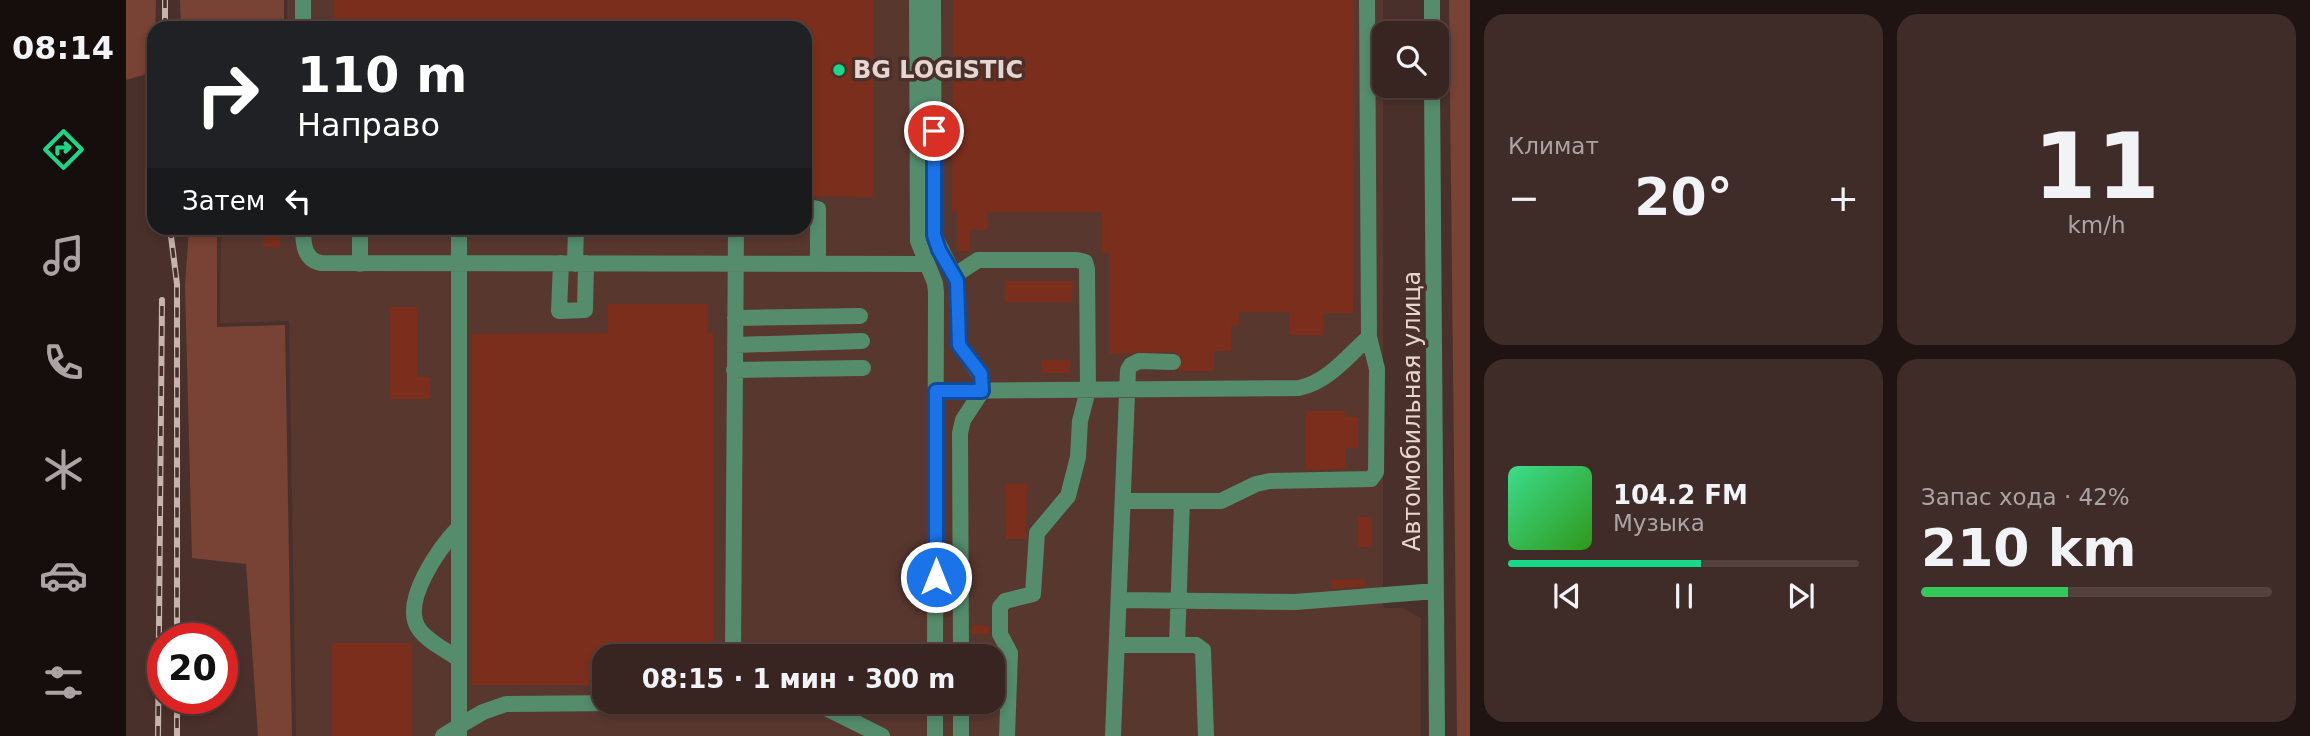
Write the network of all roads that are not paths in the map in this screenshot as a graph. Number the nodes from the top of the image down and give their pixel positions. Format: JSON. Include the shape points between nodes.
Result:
{"nodes":[{"id":1,"x":303,"y":0,"type":"edge"},
{"id":2,"x":917,"y":0,"type":"edge"},
{"id":3,"x":933,"y":0,"type":"edge"},
{"id":4,"x":1367,"y":0,"type":"edge"},
{"id":5,"x":1432,"y":0,"type":"edge"},
{"id":6,"x":303,"y":21,"type":"edge"},
{"id":7,"x":1432,"y":21,"type":"edge"},
{"id":8,"x":1432,"y":98,"type":"edge"},
{"id":9,"x":812,"y":208,"type":"edge"},
{"id":10,"x":304,"y":235,"type":"edge"},
{"id":11,"x":360,"y":235,"type":"edge"},
{"id":12,"x":459,"y":235,"type":"edge"},
{"id":13,"x":576,"y":235,"type":"edge"},
{"id":14,"x":736,"y":235,"type":"edge"},
{"id":15,"x":574,"y":263,"type":"junction"},
{"id":16,"x":818,"y":263,"type":"junction"},
{"id":17,"x":360,"y":264,"type":"junction"},
{"id":18,"x":459,"y":264,"type":"junction"},
{"id":19,"x":735,"y":264,"type":"junction"},
{"id":20,"x":926,"y":264,"type":"junction"},
{"id":21,"x":955,"y":275,"type":"junction"},
{"id":22,"x":860,"y":316,"type":"dead end"},
{"id":23,"x":735,"y":318,"type":"junction"},
{"id":24,"x":1369,"y":337,"type":"junction"},
{"id":25,"x":862,"y":341,"type":"dead end"},
{"id":26,"x":734,"y":345,"type":"junction"},
{"id":27,"x":1173,"y":362,"type":"dead end"},
{"id":28,"x":863,"y":368,"type":"dead end"},
{"id":29,"x":734,"y":370,"type":"junction"},
{"id":30,"x":1088,"y":390,"type":"junction"},
{"id":31,"x":1128,"y":390,"type":"junction"},
{"id":32,"x":936,"y":391,"type":"junction"},
{"id":33,"x":982,"y":391,"type":"junction"},
{"id":34,"x":1124,"y":501,"type":"junction"},
{"id":35,"x":1182,"y":502,"type":"junction"},
{"id":36,"x":459,"y":527,"type":"junction"},
{"id":37,"x":1436,"y":591,"type":"junction"},
{"id":38,"x":1120,"y":600,"type":"junction"},
{"id":39,"x":1178,"y":602,"type":"junction"},
{"id":40,"x":733,"y":644,"type":"edge"},
{"id":41,"x":935,"y":644,"type":"edge"},
{"id":42,"x":961,"y":644,"type":"edge"},
{"id":43,"x":1118,"y":645,"type":"junction"},
{"id":44,"x":1177,"y":645,"type":"junction"},
{"id":45,"x":459,"y":659,"type":"junction"},
{"id":46,"x":592,"y":703,"type":"edge"},
{"id":47,"x":506,"y":704,"type":"junction"},
{"id":48,"x":459,"y":706,"type":"junction"},
{"id":49,"x":838,"y":714,"type":"edge"},
{"id":50,"x":935,"y":714,"type":"edge"},
{"id":51,"x":961,"y":714,"type":"edge"},
{"id":52,"x":459,"y":731,"type":"edge"},
{"id":53,"x":443,"y":736,"type":"edge"},
{"id":54,"x":882,"y":736,"type":"edge"},
{"id":55,"x":935,"y":736,"type":"edge"},
{"id":56,"x":961,"y":736,"type":"edge"},
{"id":57,"x":1007,"y":736,"type":"edge"},
{"id":58,"x":1113,"y":736,"type":"edge"},
{"id":59,"x":1206,"y":736,"type":"edge"},
{"id":60,"x":1437,"y":736,"type":"edge"}],
"edges":[{"from":1,"to":6,"type":"street"},
{"from":2,"to":20,"type":"street","via":[[918,242]]},
{"from":3,"to":21,"type":"street","via":[[934,235]]},
{"from":4,"to":24,"type":"street"},
{"from":5,"to":7,"type":"street"},
{"from":8,"to":37,"type":"street","name":"Автомобильная улица"},
{"from":9,"to":16,"type":"street","via":[[818,209]]},
{"from":10,"to":17,"type":"street","via":[[312,260]]},
{"from":11,"to":17,"type":"street"},
{"from":12,"to":18,"type":"street"},
{"from":13,"to":15,"type":"street"},
{"from":14,"to":19,"type":"street"},
{"from":15,"to":15,"type":"street","via":[[585,310],[557,318]]},
{"from":15,"to":18,"type":"street"},
{"from":15,"to":19,"type":"street"},
{"from":16,"to":19,"type":"street"},
{"from":16,"to":20,"type":"street"},
{"from":17,"to":18,"type":"street"},
{"from":18,"to":36,"type":"street"},
{"from":19,"to":23,"type":"street"},
{"from":20,"to":32,"type":"street","via":[[936,293]]},
{"from":21,"to":30,"type":"street","via":[[978,260],[1084,261]]},
{"from":21,"to":33,"type":"street","via":[[959,345],[981,374]]},
{"from":22,"to":23,"type":"street"},
{"from":23,"to":26,"type":"street"},
{"from":24,"to":31,"type":"street","via":[[1310,386]]},
{"from":24,"to":35,"type":"street","via":[[1377,369],[1374,477],[1269,481],[1221,501]]},
{"from":25,"to":26,"type":"street"},
{"from":26,"to":29,"type":"street"},
{"from":27,"to":31,"type":"street","via":[[1131,365]]},
{"from":28,"to":29,"type":"street"},
{"from":29,"to":40,"type":"street"},
{"from":30,"to":31,"type":"street"},
{"from":30,"to":33,"type":"street"},
{"from":30,"to":57,"type":"street","via":[[1068,496],[1037,533],[1033,594],[1001,604],[1000,634],[1010,653]]},
{"from":31,"to":34,"type":"street"},
{"from":32,"to":33,"type":"street"},
{"from":32,"to":41,"type":"street"},
{"from":33,"to":42,"type":"street","via":[[960,433]]},
{"from":34,"to":35,"type":"street"},
{"from":34,"to":38,"type":"street"},
{"from":35,"to":39,"type":"street"},
{"from":36,"to":45,"type":"street"},
{"from":36,"to":45,"type":"street","via":[[432,562],[414,606],[418,627]]},
{"from":37,"to":39,"type":"street","via":[[1295,602]]},
{"from":37,"to":60,"type":"street","name":"Автомобильная улица"},
{"from":38,"to":39,"type":"street"},
{"from":38,"to":43,"type":"street"},
{"from":39,"to":44,"type":"street"},
{"from":43,"to":44,"type":"street"},
{"from":43,"to":58,"type":"street"},
{"from":44,"to":59,"type":"street","via":[[1196,645],[1203,650]]},
{"from":45,"to":48,"type":"street"},
{"from":46,"to":47,"type":"street"},
{"from":47,"to":48,"type":"street"},
{"from":47,"to":52,"type":"street","via":[[483,712]]},
{"from":48,"to":52,"type":"street"},
{"from":49,"to":54,"type":"street"},
{"from":50,"to":55,"type":"street"},
{"from":51,"to":56,"type":"street"},
{"from":52,"to":53,"type":"street"}]}
